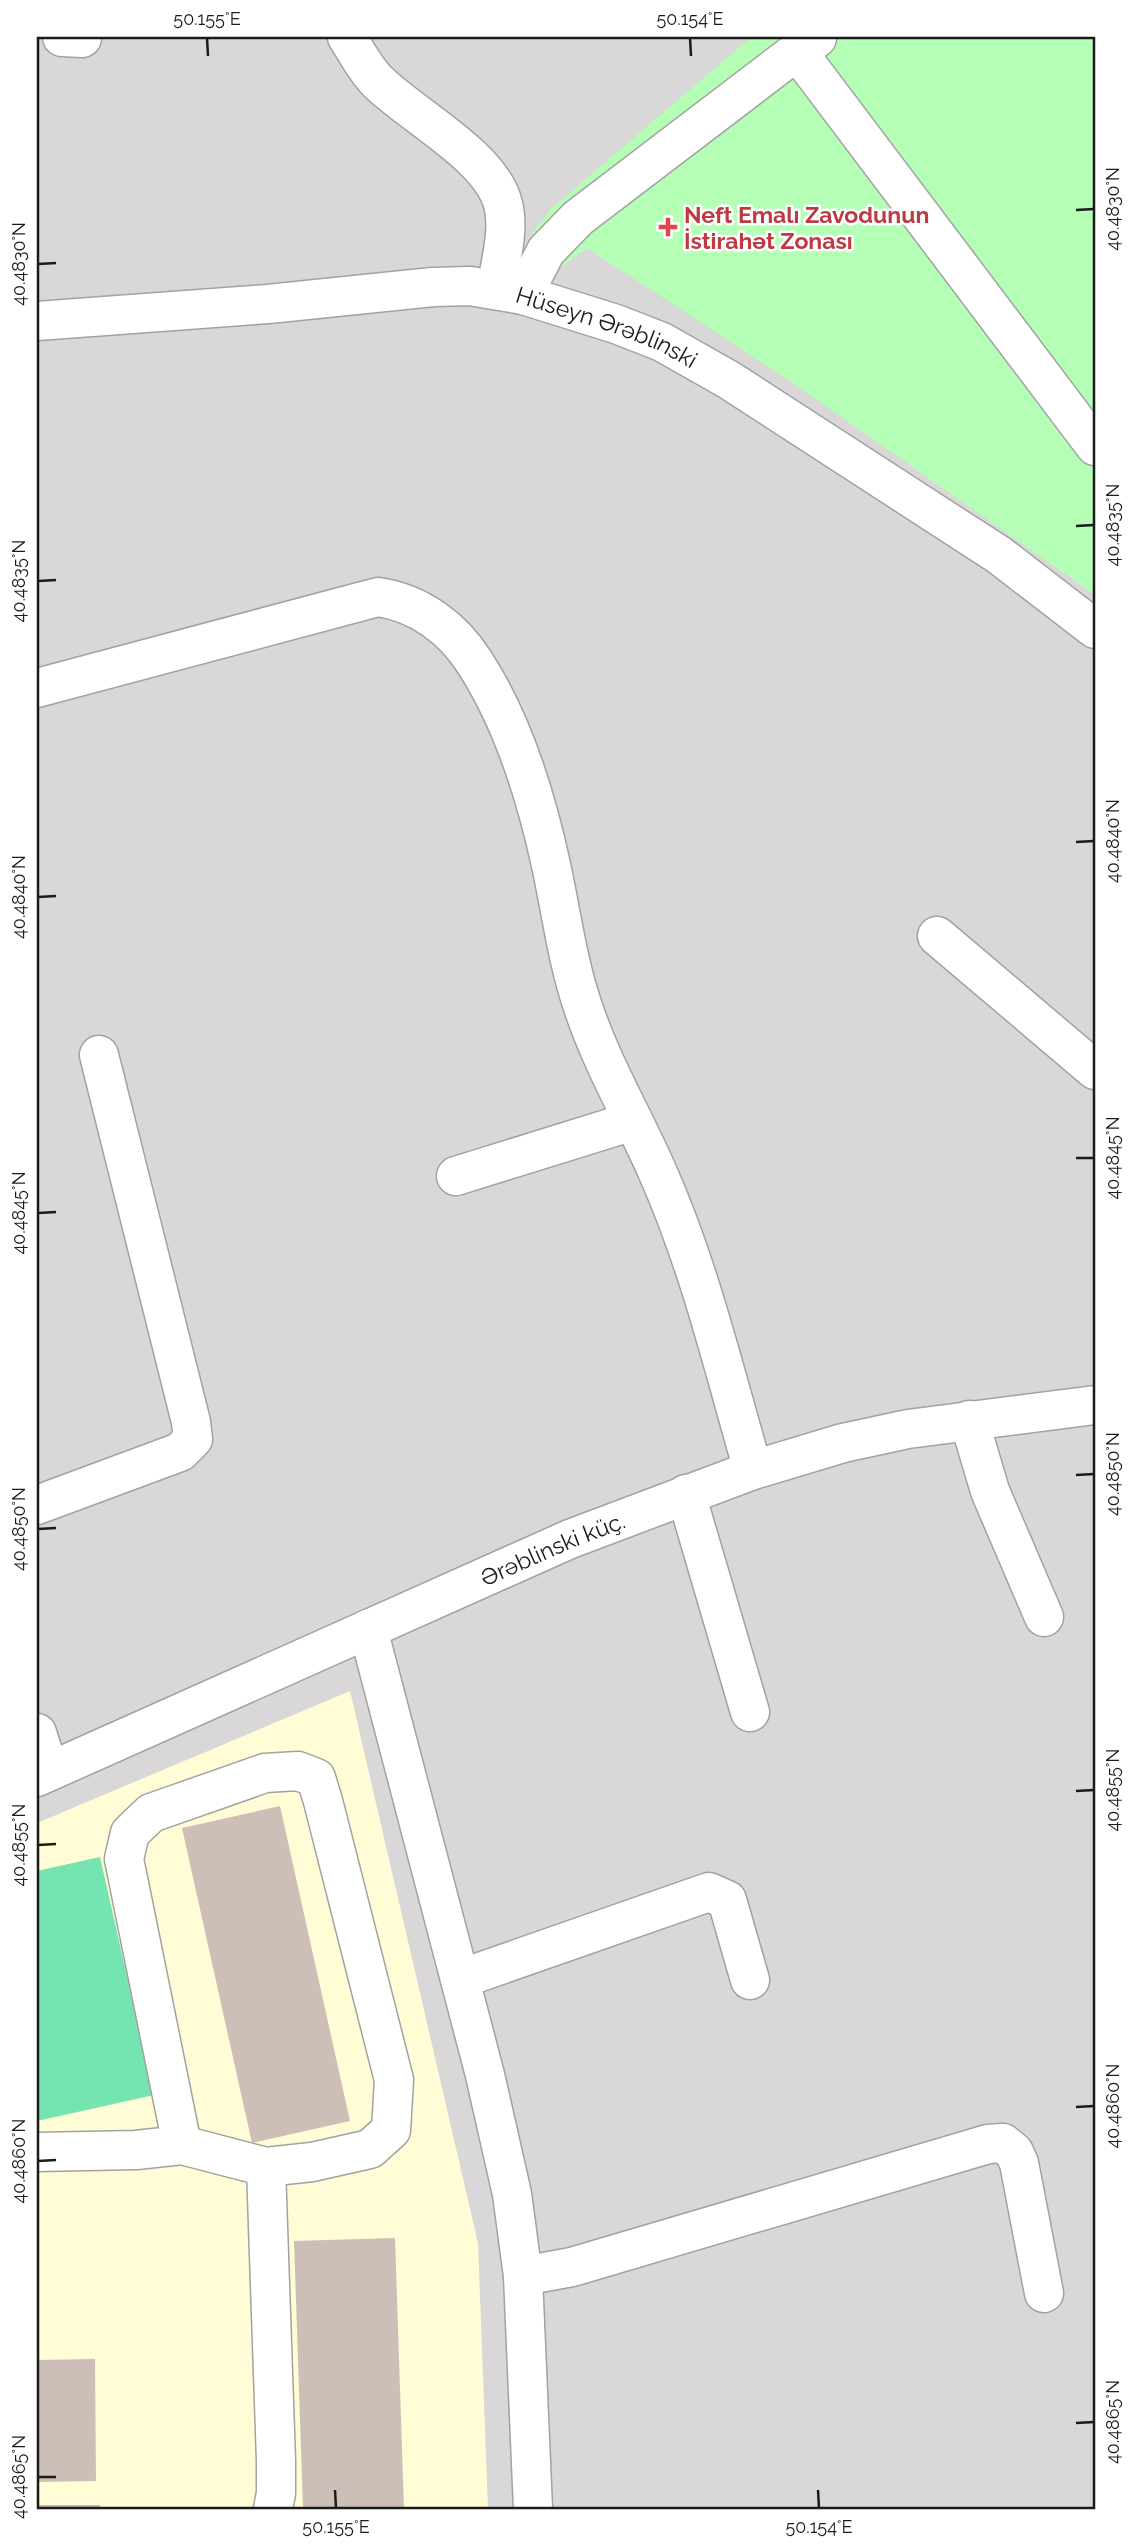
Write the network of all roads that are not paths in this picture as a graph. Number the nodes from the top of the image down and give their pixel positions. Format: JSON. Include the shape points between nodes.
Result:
{"nodes":[{"id":1,"x":347,"y":37,"type":"edge"},
{"id":2,"x":808,"y":44,"type":"edge"},
{"id":3,"x":510,"y":292,"type":"junction"},
{"id":4,"x":37,"y":321,"type":"edge"},
{"id":5,"x":1095,"y":446,"type":"edge"},
{"id":6,"x":1095,"y":629,"type":"edge"},
{"id":7,"x":37,"y":688,"type":"edge"},
{"id":8,"x":937,"y":936,"type":"dead end"},
{"id":9,"x":99,"y":1055,"type":"dead end"},
{"id":10,"x":1095,"y":1070,"type":"edge"},
{"id":11,"x":633,"y":1121,"type":"junction"},
{"id":12,"x":456,"y":1176,"type":"dead end"},
{"id":13,"x":1095,"y":1405,"type":"edge"},
{"id":14,"x":969,"y":1420,"type":"junction"},
{"id":15,"x":753,"y":1470,"type":"junction"},
{"id":16,"x":686,"y":1494,"type":"junction"},
{"id":17,"x":37,"y":1504,"type":"edge"},
{"id":18,"x":1044,"y":1617,"type":"dead end"},
{"id":19,"x":368,"y":1629,"type":"junction"},
{"id":20,"x":750,"y":1712,"type":"dead end"},
{"id":21,"x":37,"y":1732,"type":"edge"},
{"id":22,"x":43,"y":1774,"type":"edge"},
{"id":23,"x":460,"y":1979,"type":"junction"},
{"id":24,"x":750,"y":1980,"type":"dead end"},
{"id":25,"x":182,"y":2145,"type":"junction"},
{"id":26,"x":37,"y":2152,"type":"edge"},
{"id":27,"x":266,"y":2167,"type":"junction"},
{"id":28,"x":523,"y":2276,"type":"junction"},
{"id":29,"x":1045,"y":2293,"type":"dead end"},
{"id":30,"x":273,"y":2509,"type":"edge"},
{"id":31,"x":533,"y":2509,"type":"edge"}],
"edges":[{"from":1,"to":3,"type":"street","via":[[376,80],[479,164],[496,184],[503,205]]},
{"from":2,"to":3,"type":"street","via":[[578,218]]},
{"from":2,"to":5,"type":"street"},
{"from":3,"to":4,"type":"street","name":"Hüseyn Ərəblinski","via":[[433,287]]},
{"from":3,"to":6,"type":"street","name":"Hüseyn Ərəblinski","via":[[662,342],[729,380],[999,555]]},
{"from":7,"to":11,"type":"street","via":[[378,597],[416,608],[449,630],[475,662],[512,735],[537,809],[582,1003]]},
{"from":8,"to":10,"type":"street"},
{"from":9,"to":17,"type":"street","via":[[192,1439],[180,1452]]},
{"from":11,"to":12,"type":"street"},
{"from":11,"to":15,"type":"street","via":[[694,1266]]},
{"from":13,"to":14,"type":"street","name":"Ərəblinski küç."},
{"from":14,"to":15,"type":"street","name":"Ərəblinski küç.","via":[[842,1443]]},
{"from":14,"to":18,"type":"street","via":[[990,1491]]},
{"from":15,"to":16,"type":"street","name":"Ərəblinski küç."},
{"from":16,"to":19,"type":"street","name":"Ərəblinski küç.","via":[[570,1539]]},
{"from":16,"to":20,"type":"street"},
{"from":19,"to":22,"type":"street","name":"Ərəblinski küç."},
{"from":19,"to":23,"type":"street"},
{"from":21,"to":22,"type":"street"},
{"from":23,"to":24,"type":"street","via":[[709,1892],[727,1900]]},
{"from":23,"to":28,"type":"street","via":[[512,2194]]},
{"from":25,"to":26,"type":"street"},
{"from":25,"to":27,"type":"street"},
{"from":25,"to":27,"type":"street","via":[[124,1859],[130,1833],[151,1813],[265,1773],[298,1771],[316,1778],[324,1801],[394,2080],[391,2130],[370,2149]]},
{"from":27,"to":30,"type":"street","via":[[276,2461]]},
{"from":28,"to":29,"type":"street","via":[[572,2267],[1003,2143],[1019,2163]]},
{"from":28,"to":31,"type":"street"}]}
